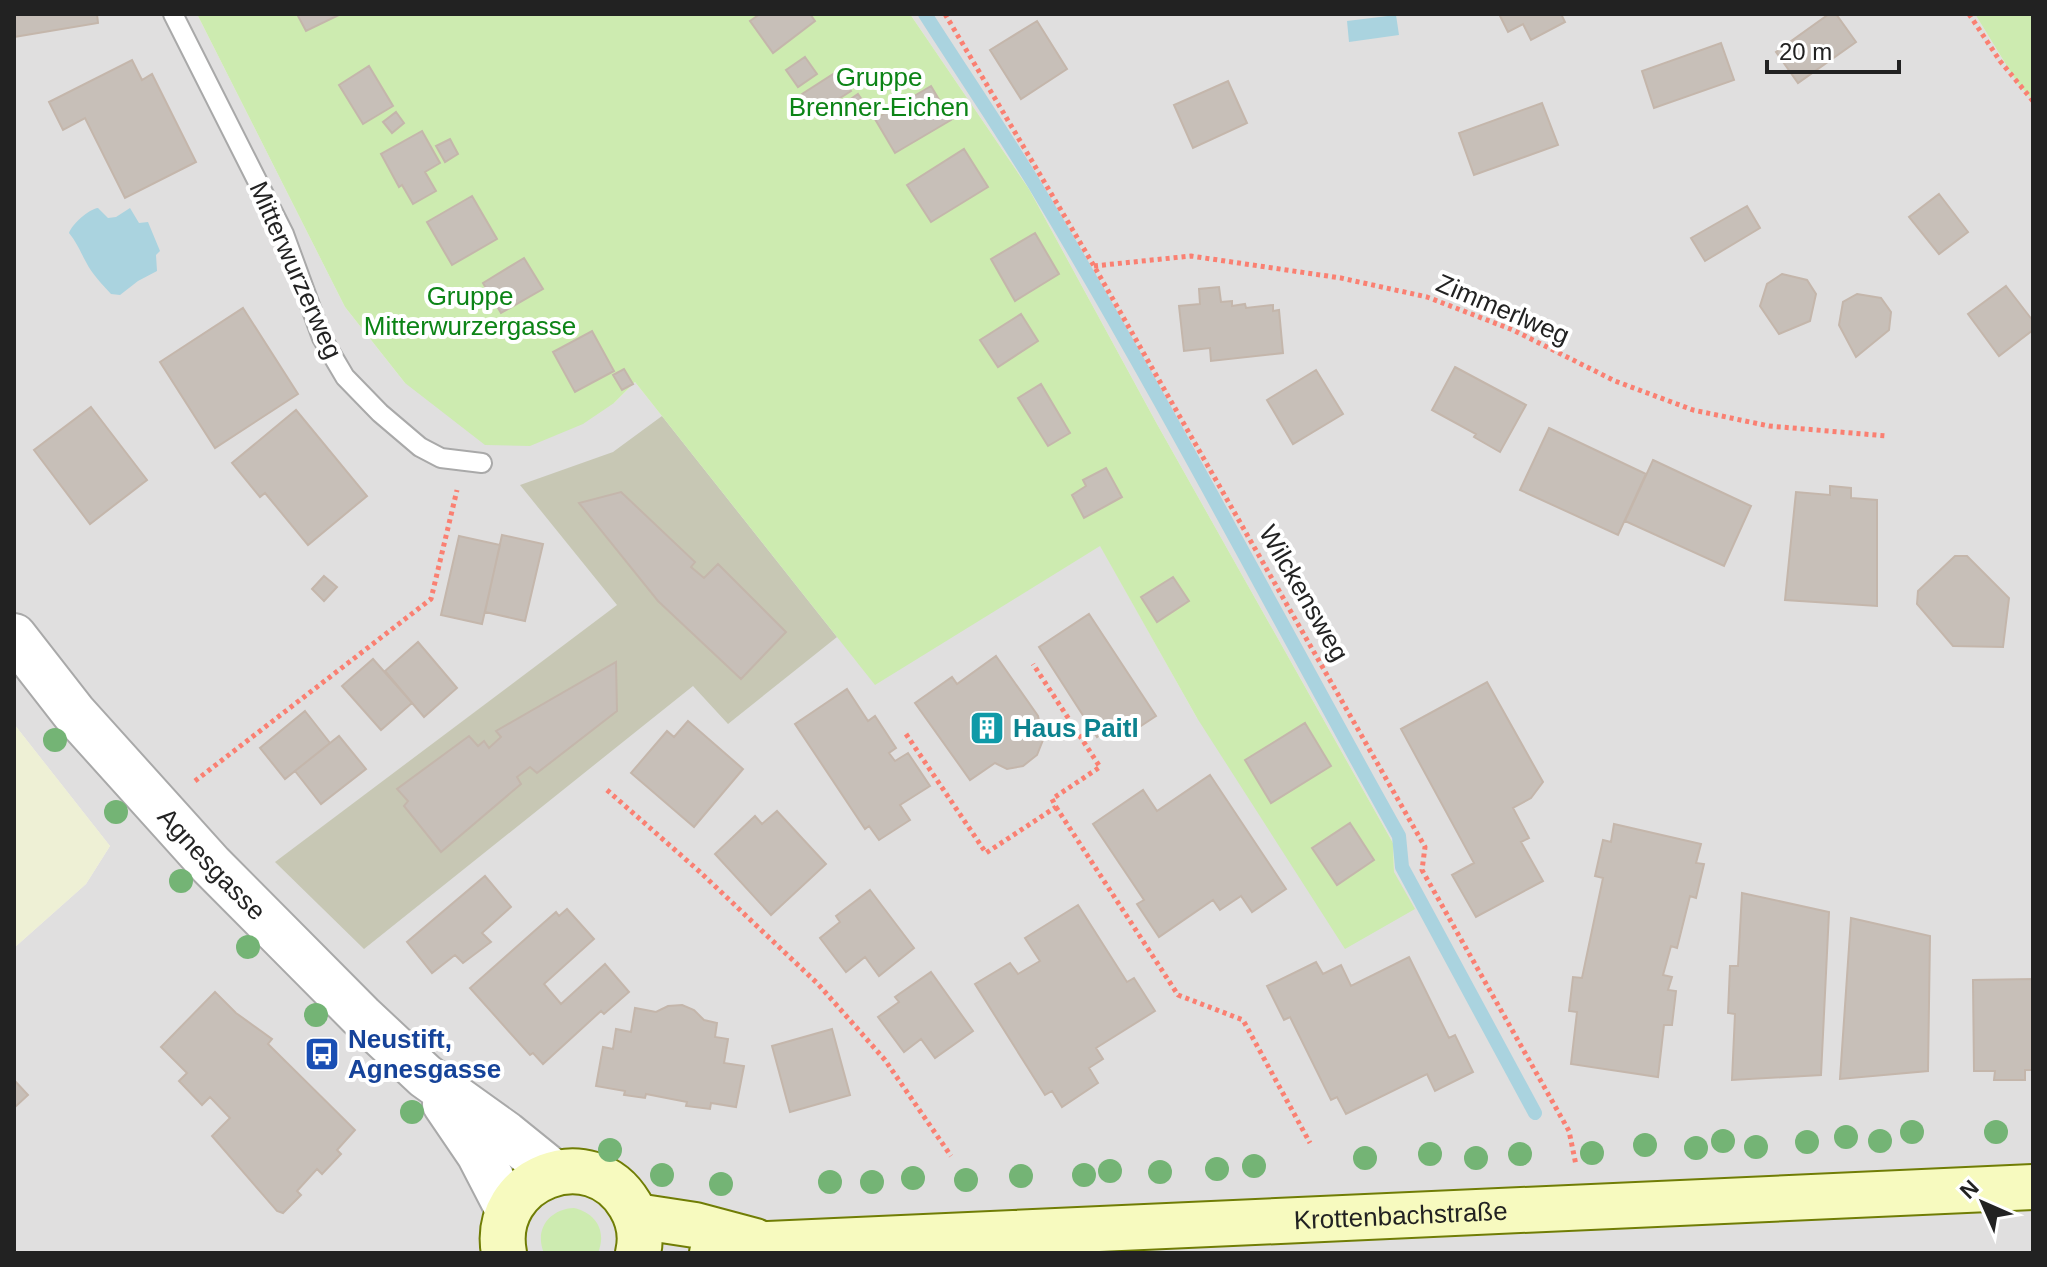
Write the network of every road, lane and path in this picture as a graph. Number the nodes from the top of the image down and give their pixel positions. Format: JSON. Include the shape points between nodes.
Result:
{"nodes":[{"id":1,"x":173,"y":14,"type":"edge"},
{"id":2,"x":945,"y":14,"type":"edge"},
{"id":3,"x":1969,"y":14,"type":"edge"},
{"id":4,"x":2033,"y":101,"type":"edge"},
{"id":5,"x":1094,"y":266,"type":"junction"},
{"id":6,"x":1887,"y":436,"type":"dead end"},
{"id":7,"x":473,"y":462,"type":"joint"},
{"id":8,"x":14,"y":636,"type":"edge"},
{"id":9,"x":1033,"y":664,"type":"dead end"},
{"id":10,"x":906,"y":734,"type":"dead end"},
{"id":11,"x":607,"y":790,"type":"dead end"},
{"id":12,"x":157,"y":806,"type":"junction"},
{"id":13,"x":1056,"y":807,"type":"junction"},
{"id":14,"x":425,"y":1076,"type":"junction"},
{"id":15,"x":1310,"y":1143,"type":"dead end"},
{"id":16,"x":951,"y":1156,"type":"dead end"},
{"id":17,"x":553,"y":1172,"type":"junction"},
{"id":18,"x":2033,"y":1187,"type":"edge"},
{"id":19,"x":1585,"y":1207,"type":"junction"},
{"id":20,"x":508,"y":1210,"type":"junction"},
{"id":21,"x":637,"y":1234,"type":"edge"},
{"id":22,"x":768,"y":1244,"type":"junction"},
{"id":23,"x":504,"y":1253,"type":"edge"},
{"id":24,"x":712,"y":1253,"type":"edge"}],
"edges":[{"from":1,"to":7,"type":"lane","name":"Mitterwurzerweg","via":[[284,234],[322,338],[345,377],[420,447],[441,458]]},
{"from":2,"to":5,"type":"path","name":"Wilckensweg"},
{"from":3,"to":4,"type":"path"},
{"from":5,"to":6,"type":"path","name":"Zimmerlweg","via":[[1191,256],[1341,278],[1441,303],[1693,410],[1769,426]]},
{"from":5,"to":19,"type":"path","name":"Wilckensweg","via":[[1425,847],[1422,870],[1569,1131]]},
{"from":7,"to":12,"type":"path","via":[[431,599]]},
{"from":8,"to":12,"type":"street","name":"Agnesgasse"},
{"from":9,"to":13,"type":"path","via":[[1100,767],[1052,799]]},
{"from":10,"to":13,"type":"path","via":[[986,853]]},
{"from":11,"to":16,"type":"path","via":[[818,984],[885,1060]]},
{"from":12,"to":14,"type":"street","name":"Agnesgasse"},
{"from":13,"to":15,"type":"path","via":[[1178,995],[1243,1020]]},
{"from":14,"to":17,"type":"street","name":"Agnesgasse"},
{"from":14,"to":20,"type":"street","name":"Agnesgasse","via":[[479,1154]]},
{"from":17,"to":20,"type":"main road","via":[[526,1186]]},
{"from":17,"to":21,"type":"main road","via":[[603,1178],[623,1194]]},
{"from":18,"to":19,"type":"main road","name":"Krottenbachstraße"},
{"from":19,"to":22,"type":"main road","name":"Krottenbachstraße"},
{"from":20,"to":23,"type":"main road","via":[[501,1238]]},
{"from":21,"to":22,"type":"main road","name":"Krottenbachstraße","via":[[695,1225]]},
{"from":22,"to":24,"type":"main road","name":"Krottenbachstraße"}]}
